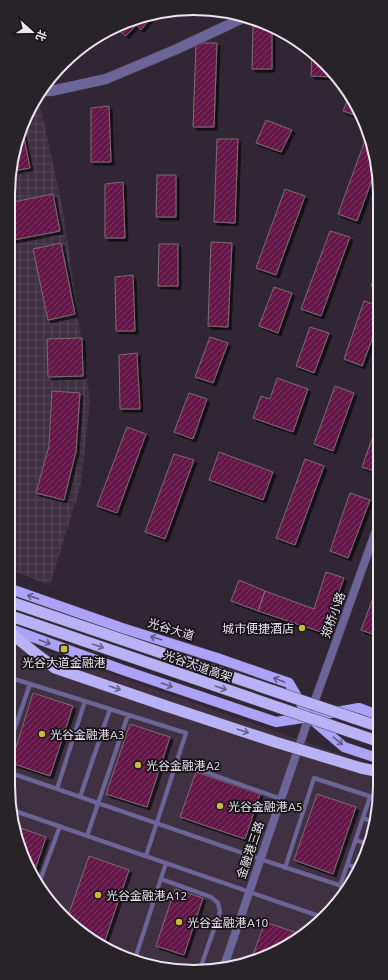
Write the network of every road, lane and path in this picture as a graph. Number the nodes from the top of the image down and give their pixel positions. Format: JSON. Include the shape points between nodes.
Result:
{"nodes":[{"id":1,"x":238,"y":20,"type":"edge"},
{"id":2,"x":48,"y":91,"type":"edge"},
{"id":3,"x":373,"y":539,"type":"edge"},
{"id":4,"x":15,"y":590,"type":"edge"},
{"id":5,"x":15,"y":603,"type":"edge"},
{"id":6,"x":15,"y":617,"type":"edge"},
{"id":7,"x":15,"y":632,"type":"edge"},
{"id":8,"x":15,"y":636,"type":"edge"},
{"id":9,"x":15,"y":679,"type":"edge"},
{"id":10,"x":30,"y":684,"type":"junction"},
{"id":11,"x":85,"y":701,"type":"junction"},
{"id":12,"x":110,"y":709,"type":"junction"},
{"id":13,"x":373,"y":713,"type":"edge"},
{"id":14,"x":128,"y":715,"type":"junction"},
{"id":15,"x":309,"y":717,"type":"junction"},
{"id":16,"x":373,"y":725,"type":"edge"},
{"id":17,"x":15,"y":728,"type":"edge"},
{"id":18,"x":373,"y":740,"type":"edge"},
{"id":19,"x":373,"y":757,"type":"edge"},
{"id":20,"x":177,"y":762,"type":"junction"},
{"id":21,"x":373,"y":771,"type":"edge"},
{"id":22,"x":15,"y":774,"type":"edge"},
{"id":23,"x":57,"y":789,"type":"junction"},
{"id":24,"x":370,"y":796,"type":"junction"},
{"id":25,"x":80,"y":797,"type":"junction"},
{"id":26,"x":373,"y":797,"type":"edge"},
{"id":27,"x":281,"y":799,"type":"junction"},
{"id":28,"x":99,"y":804,"type":"junction"},
{"id":29,"x":17,"y":812,"type":"edge"},
{"id":30,"x":363,"y":818,"type":"junction"},
{"id":31,"x":370,"y":821,"type":"edge"},
{"id":32,"x":156,"y":824,"type":"junction"},
{"id":33,"x":60,"y":826,"type":"junction"},
{"id":34,"x":87,"y":836,"type":"junction"},
{"id":35,"x":356,"y":840,"type":"junction"},
{"id":36,"x":364,"y":843,"type":"edge"},
{"id":37,"x":146,"y":856,"type":"junction"},
{"id":38,"x":260,"y":859,"type":"junction"},
{"id":39,"x":166,"y":863,"type":"junction"},
{"id":40,"x":348,"y":865,"type":"junction"},
{"id":41,"x":354,"y":867,"type":"edge"},
{"id":42,"x":285,"y":868,"type":"junction"},
{"id":43,"x":41,"y":878,"type":"edge"},
{"id":44,"x":161,"y":879,"type":"junction"},
{"id":45,"x":340,"y":886,"type":"joint"},
{"id":46,"x":249,"y":892,"type":"junction"},
{"id":47,"x":318,"y":916,"type":"edge"},
{"id":48,"x":136,"y":956,"type":"edge"},
{"id":49,"x":225,"y":962,"type":"edge"},
{"id":50,"x":201,"y":965,"type":"edge"}],
"edges":[{"from":1,"to":2,"type":"street","via":[[106,79]]},
{"from":3,"to":15,"type":"street","name":"郑桥小路"},
{"from":15,"to":4,"type":"main road","name":"光谷大道","one_way":true,"via":[[289,683]]},
{"from":5,"to":16,"type":"highway","name":"光谷大道高架","bridge":true},
{"from":6,"to":18,"type":"highway","name":"光谷大道高架","one_way":true,"bridge":true},
{"from":7,"to":15,"type":"main road","one_way":true,"via":[[276,722]]},
{"from":8,"to":21,"type":"highway","one_way":true,"bridge":true,"via":[[55,668],[288,746]]},
{"from":9,"to":10,"type":"lane"},
{"from":10,"to":11,"type":"lane"},
{"from":10,"to":17,"type":"lane"},
{"from":11,"to":12,"type":"lane"},
{"from":11,"to":23,"type":"lane"},
{"from":12,"to":14,"type":"lane"},
{"from":12,"to":25,"type":"lane"},
{"from":13,"to":15,"type":"main road","via":[[359,708]]},
{"from":14,"to":20,"type":"lane","via":[[186,733]]},
{"from":14,"to":28,"type":"lane"},
{"from":15,"to":19,"type":"main road","name":"光谷大道","one_way":true,"via":[[344,747]]},
{"from":15,"to":27,"type":"street","name":"金融港三路"},
{"from":20,"to":27,"type":"lane"},
{"from":20,"to":32,"type":"lane"},
{"from":22,"to":23,"type":"lane"},
{"from":23,"to":25,"type":"lane"},
{"from":24,"to":26,"type":"lane"},
{"from":24,"to":30,"type":"lane"},
{"from":24,"to":42,"type":"lane","via":[[314,778]]},
{"from":25,"to":28,"type":"lane"},
{"from":27,"to":38,"type":"street","name":"金融港三路"},
{"from":28,"to":32,"type":"lane"},
{"from":28,"to":34,"type":"lane"},
{"from":29,"to":33,"type":"lane"},
{"from":30,"to":31,"type":"lane"},
{"from":30,"to":35,"type":"lane"},
{"from":32,"to":37,"type":"lane"},
{"from":32,"to":38,"type":"lane"},
{"from":33,"to":34,"type":"lane"},
{"from":33,"to":43,"type":"lane"},
{"from":34,"to":37,"type":"lane"},
{"from":35,"to":36,"type":"lane"},
{"from":35,"to":40,"type":"lane"},
{"from":37,"to":39,"type":"lane"},
{"from":38,"to":42,"type":"lane"},
{"from":38,"to":46,"type":"street","name":"金融港三路"},
{"from":39,"to":44,"type":"lane"},
{"from":39,"to":46,"type":"lane"},
{"from":40,"to":41,"type":"lane"},
{"from":40,"to":45,"type":"lane"},
{"from":42,"to":45,"type":"lane"},
{"from":44,"to":48,"type":"lane"},
{"from":44,"to":50,"type":"lane","via":[[211,897],[218,903],[220,912]]},
{"from":46,"to":47,"type":"lane"},
{"from":46,"to":49,"type":"street","name":"金融港三路"}]}
